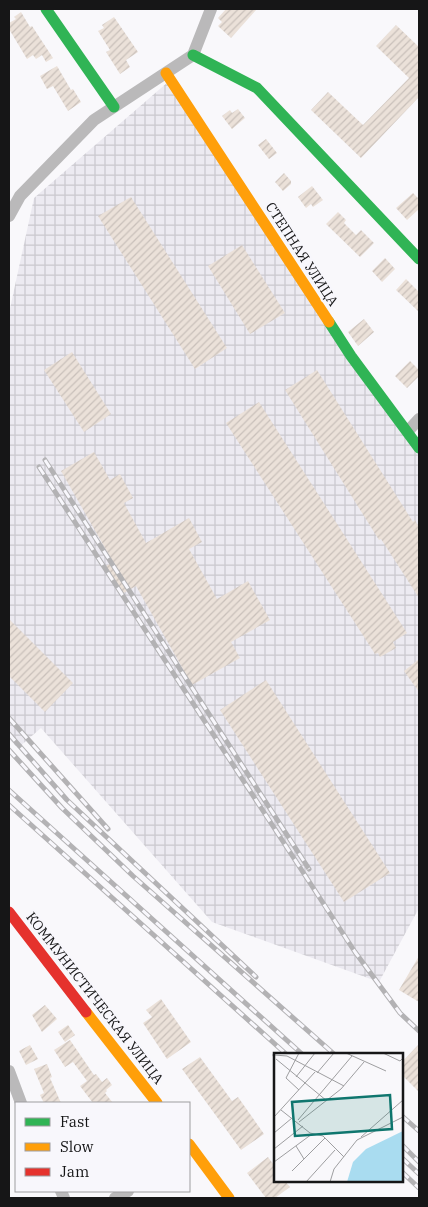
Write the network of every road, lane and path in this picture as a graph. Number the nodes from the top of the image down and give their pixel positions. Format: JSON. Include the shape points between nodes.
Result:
{"nodes":[{"id":1,"x":46,"y":9,"type":"edge"},
{"id":2,"x":211,"y":9,"type":"edge"},
{"id":3,"x":193,"y":55,"type":"junction"},
{"id":4,"x":166,"y":72,"type":"junction"},
{"id":5,"x":114,"y":107,"type":"junction"},
{"id":6,"x":9,"y":216,"type":"edge"},
{"id":7,"x":419,"y":259,"type":"edge"},
{"id":8,"x":419,"y":419,"type":"edge"},
{"id":9,"x":408,"y":431,"type":"junction"},
{"id":10,"x":419,"y":448,"type":"edge"},
{"id":11,"x":9,"y":912,"type":"edge"},
{"id":12,"x":9,"y":1071,"type":"edge"},
{"id":13,"x":21,"y":1102,"type":"edge"},
{"id":14,"x":156,"y":1102,"type":"edge"},
{"id":15,"x":190,"y":1148,"type":"edge"},
{"id":16,"x":126,"y":1192,"type":"edge"},
{"id":17,"x":115,"y":1198,"type":"edge"},
{"id":18,"x":229,"y":1198,"type":"edge"}],
"edges":[{"from":1,"to":5,"type":"street"},
{"from":2,"to":3,"type":"street"},
{"from":3,"to":4,"type":"street"},
{"from":3,"to":7,"type":"street","via":[[257,88]]},
{"from":4,"to":5,"type":"street"},
{"from":4,"to":9,"type":"street","name":"СТЕПНАЯ УЛИЦА","via":[[351,356]]},
{"from":5,"to":6,"type":"street","via":[[94,120],[20,196]]},
{"from":8,"to":9,"type":"street"},
{"from":9,"to":10,"type":"street","name":"СТЕПНАЯ УЛИЦА"},
{"from":11,"to":14,"type":"street","name":"КОММУНИСТИЧЕСКАЯ УЛИЦА"},
{"from":12,"to":13,"type":"street"},
{"from":15,"to":18,"type":"street"},
{"from":16,"to":17,"type":"street"}]}
